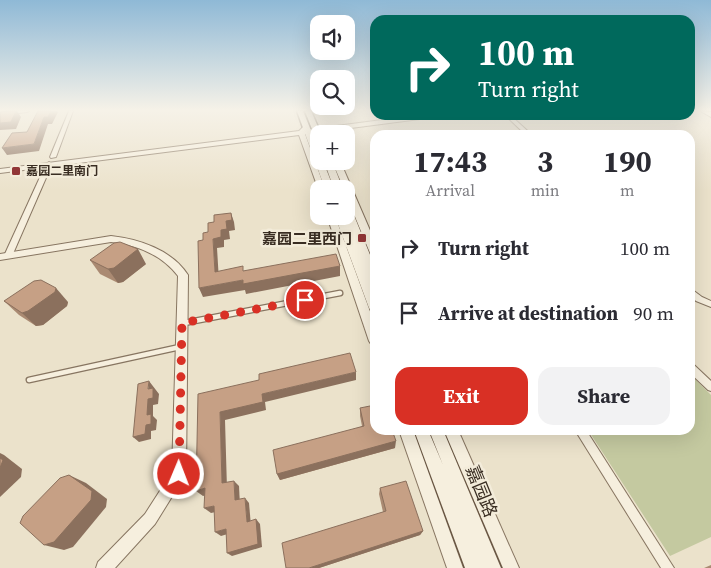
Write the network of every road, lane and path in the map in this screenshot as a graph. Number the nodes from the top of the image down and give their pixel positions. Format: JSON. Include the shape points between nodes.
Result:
{"nodes":[{"id":1,"x":60,"y":138,"type":"edge"},
{"id":2,"x":257,"y":138,"type":"edge"},
{"id":3,"x":51,"y":161,"type":"junction"},
{"id":4,"x":0,"y":164,"type":"edge"},
{"id":5,"x":340,"y":170,"type":"edge"},
{"id":6,"x":0,"y":171,"type":"edge"},
{"id":7,"x":334,"y":225,"type":"edge"},
{"id":8,"x":343,"y":225,"type":"edge"},
{"id":9,"x":353,"y":225,"type":"edge"},
{"id":10,"x":370,"y":241,"type":"edge"},
{"id":11,"x":4,"y":256,"type":"edge"},
{"id":12,"x":370,"y":268,"type":"edge"},
{"id":13,"x":340,"y":293,"type":"dead end"},
{"id":14,"x":370,"y":295,"type":"edge"},
{"id":15,"x":695,"y":296,"type":"edge"},
{"id":16,"x":711,"y":304,"type":"edge"},
{"id":17,"x":182,"y":323,"type":"junction"},
{"id":18,"x":370,"y":327,"type":"edge"},
{"id":19,"x":182,"y":347,"type":"junction"},
{"id":20,"x":695,"y":372,"type":"edge"},
{"id":21,"x":29,"y":380,"type":"dead end"},
{"id":22,"x":711,"y":388,"type":"edge"},
{"id":23,"x":408,"y":435,"type":"edge"},
{"id":24,"x":423,"y":435,"type":"edge"},
{"id":25,"x":438,"y":435,"type":"edge"},
{"id":26,"x":453,"y":435,"type":"edge"},
{"id":27,"x":583,"y":435,"type":"edge"},
{"id":28,"x":104,"y":568,"type":"edge"},
{"id":29,"x":456,"y":568,"type":"edge"},
{"id":30,"x":474,"y":568,"type":"edge"},
{"id":31,"x":492,"y":568,"type":"edge"},
{"id":32,"x":510,"y":568,"type":"edge"},
{"id":33,"x":668,"y":568,"type":"edge"}],
"edges":[{"from":1,"to":3,"type":"street"},
{"from":2,"to":3,"type":"street"},
{"from":3,"to":4,"type":"street"},
{"from":3,"to":6,"type":"street"},
{"from":3,"to":11,"type":"street"},
{"from":5,"to":10,"type":"street"},
{"from":7,"to":18,"type":"street"},
{"from":8,"to":14,"type":"main road"},
{"from":9,"to":12,"type":"main road"},
{"from":11,"to":17,"type":"street","via":[[128,239],[175,262],[184,275]]},
{"from":13,"to":17,"type":"lane"},
{"from":15,"to":16,"type":"street"},
{"from":17,"to":19,"type":"street"},
{"from":19,"to":21,"type":"lane"},
{"from":19,"to":28,"type":"street","via":[[179,474],[150,520]]},
{"from":20,"to":22,"type":"street"},
{"from":23,"to":29,"type":"street"},
{"from":24,"to":30,"type":"main road"},
{"from":25,"to":31,"type":"main road","name":"嘉园路"},
{"from":26,"to":32,"type":"street"},
{"from":27,"to":33,"type":"street"}]}
